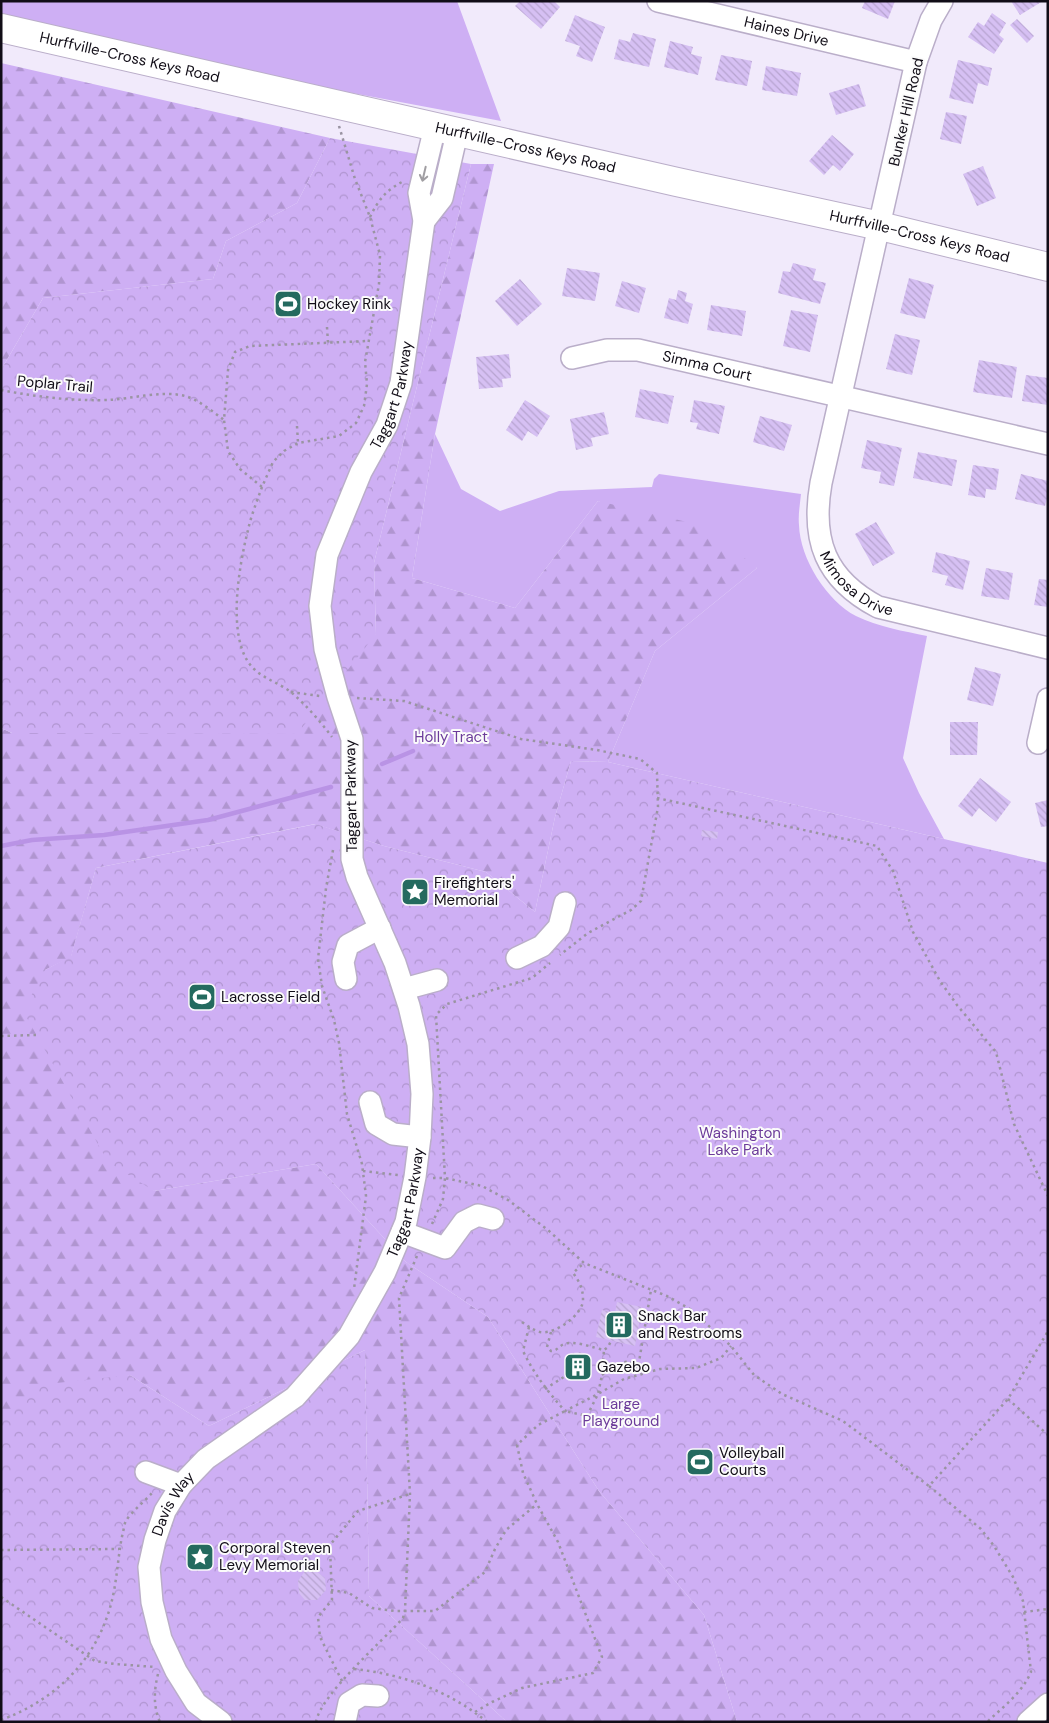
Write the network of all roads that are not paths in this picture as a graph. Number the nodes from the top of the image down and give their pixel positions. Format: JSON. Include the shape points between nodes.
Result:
{"nodes":[{"id":1,"x":658,"y":1,"type":"edge"},
{"id":2,"x":942,"y":1,"type":"edge"},
{"id":3,"x":723,"y":9,"type":"edge"},
{"id":4,"x":1,"y":28,"type":"edge"},
{"id":5,"x":916,"y":62,"type":"junction"},
{"id":6,"x":446,"y":130,"type":"junction"},
{"id":7,"x":880,"y":226,"type":"junction"},
{"id":8,"x":1048,"y":266,"type":"edge"},
{"id":9,"x":572,"y":358,"type":"dead end"},
{"id":10,"x":841,"y":397,"type":"junction"},
{"id":11,"x":1048,"y":444,"type":"edge"},
{"id":12,"x":1048,"y":648,"type":"edge"},
{"id":13,"x":1048,"y":699,"type":"edge"},
{"id":14,"x":1038,"y":743,"type":"dead end"},
{"id":15,"x":565,"y":902,"type":"dead end"},
{"id":16,"x":380,"y":928,"type":"junction"},
{"id":17,"x":517,"y":958,"type":"dead end"},
{"id":18,"x":346,"y":979,"type":"dead end"},
{"id":19,"x":437,"y":980,"type":"dead end"},
{"id":20,"x":404,"y":989,"type":"junction"},
{"id":21,"x":370,"y":1102,"type":"dead end"},
{"id":22,"x":420,"y":1137,"type":"junction"},
{"id":23,"x":493,"y":1220,"type":"dead end"},
{"id":24,"x":402,"y":1232,"type":"junction"},
{"id":25,"x":349,"y":1336,"type":"joint"},
{"id":26,"x":378,"y":1696,"type":"dead end"},
{"id":27,"x":1048,"y":1704,"type":"edge"},
{"id":28,"x":221,"y":1722,"type":"edge"},
{"id":29,"x":345,"y":1722,"type":"edge"},
{"id":30,"x":1028,"y":1722,"type":"edge"}],
"edges":[{"from":1,"to":3,"type":"street","name":"Haines Drive"},
{"from":2,"to":5,"type":"street","name":"Bunker Hill Road","via":[[928,26]]},
{"from":3,"to":5,"type":"street","name":"Haines Drive"},
{"from":4,"to":6,"type":"main road","name":"Hurffville-Cross Keys Road"},
{"from":5,"to":7,"type":"street","name":"Bunker Hill Road"},
{"from":6,"to":7,"type":"main road","name":"Hurffville-Cross Keys Road"},
{"from":6,"to":16,"type":"street","name":"Taggart Parkway","via":[[419,193],[424,221],[401,383],[387,425],[361,472],[327,555],[320,606],[325,650],[352,739],[352,859],[356,877]]},
{"from":7,"to":8,"type":"main road","name":"Hurffville-Cross Keys Road"},
{"from":7,"to":10,"type":"street","name":"Mimosa Drive"},
{"from":9,"to":10,"type":"street","name":"Simma Court","via":[[606,350],[638,350]]},
{"from":10,"to":11,"type":"street"},
{"from":10,"to":12,"type":"street","name":"Mimosa Drive","via":[[817,512],[822,547],[840,578],[857,595],[878,607]]},
{"from":13,"to":14,"type":"street"},
{"from":15,"to":17,"type":"street","via":[[559,927],[542,946]]},
{"from":16,"to":18,"type":"street","via":[[348,945],[343,962]]},
{"from":16,"to":20,"type":"street","name":"Taggart Parkway"},
{"from":19,"to":20,"type":"street"},
{"from":20,"to":22,"type":"street","name":"Taggart Parkway","via":[[418,1044],[422,1094]]},
{"from":21,"to":22,"type":"street","via":[[376,1124],[393,1134]]},
{"from":22,"to":24,"type":"street","name":"Taggart Parkway"},
{"from":23,"to":24,"type":"street","via":[[478,1215],[464,1222],[445,1248]]},
{"from":24,"to":25,"type":"street","name":"Taggart Parkway","via":[[385,1272]]},
{"from":25,"to":28,"type":"street","name":"Davis Way","via":[[296,1397],[206,1459],[164,1479],[165,1512],[149,1567],[152,1602],[161,1639],[176,1671],[196,1703]]},
{"from":26,"to":29,"type":"street","via":[[362,1695],[349,1703]]},
{"from":27,"to":30,"type":"street"}]}
